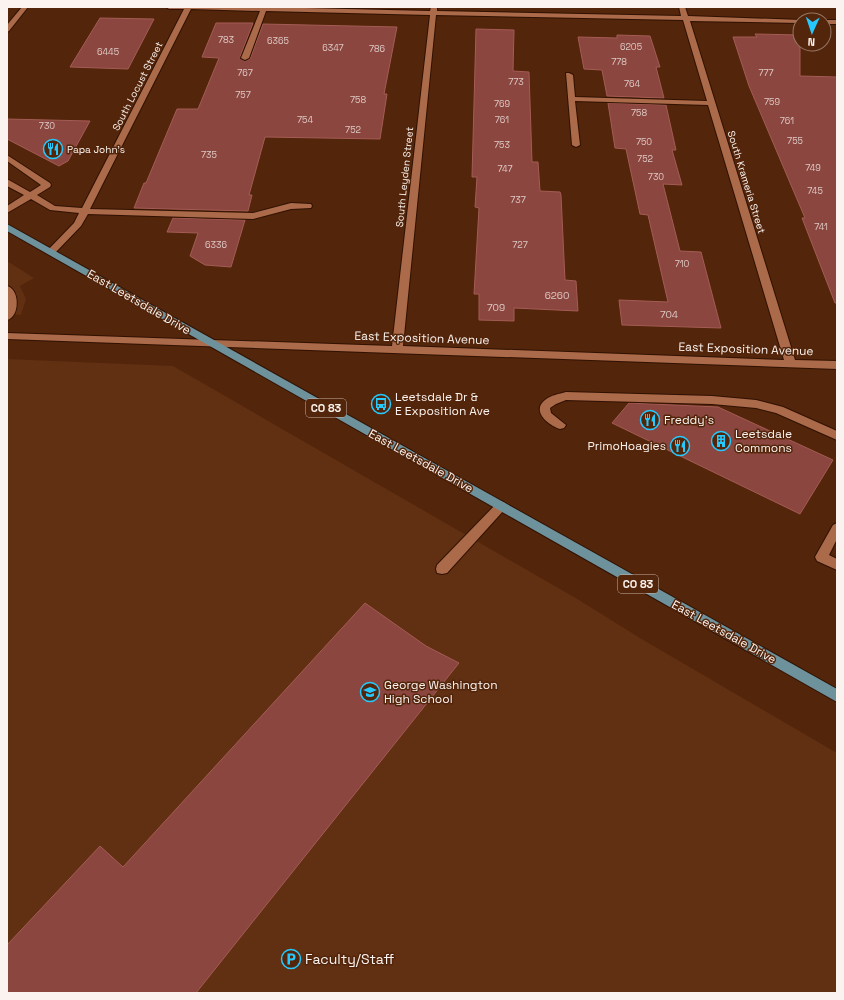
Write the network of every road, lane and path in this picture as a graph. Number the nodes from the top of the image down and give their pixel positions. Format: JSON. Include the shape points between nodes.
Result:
{"nodes":[{"id":1,"x":25,"y":7,"type":"edge"},
{"id":2,"x":169,"y":7,"type":"edge"},
{"id":3,"x":189,"y":7,"type":"edge"},
{"id":4,"x":682,"y":7,"type":"edge"},
{"id":5,"x":264,"y":9,"type":"junction"},
{"id":6,"x":433,"y":10,"type":"edge"},
{"id":7,"x":686,"y":18,"type":"junction"},
{"id":8,"x":792,"y":21,"type":"edge"},
{"id":9,"x":7,"y":30,"type":"edge"},
{"id":10,"x":245,"y":58,"type":"dead end"},
{"id":11,"x":569,"y":75,"type":"dead end"},
{"id":12,"x":571,"y":99,"type":"junction"},
{"id":13,"x":711,"y":103,"type":"junction"},
{"id":14,"x":576,"y":145,"type":"dead end"},
{"id":15,"x":7,"y":156,"type":"edge"},
{"id":16,"x":7,"y":182,"type":"edge"},
{"id":17,"x":30,"y":196,"type":"junction"},
{"id":18,"x":308,"y":206,"type":"dead end"},
{"id":19,"x":7,"y":210,"type":"edge"},
{"id":20,"x":84,"y":211,"type":"junction"},
{"id":21,"x":7,"y":227,"type":"edge"},
{"id":22,"x":51,"y":252,"type":"junction"},
{"id":23,"x":7,"y":289,"type":"edge"},
{"id":24,"x":7,"y":317,"type":"edge"},
{"id":25,"x":7,"y":336,"type":"edge"},
{"id":26,"x":211,"y":343,"type":"junction"},
{"id":27,"x":397,"y":350,"type":"junction"},
{"id":28,"x":791,"y":364,"type":"junction"},
{"id":29,"x":837,"y":365,"type":"edge"},
{"id":30,"x":560,"y":425,"type":"dead end"},
{"id":31,"x":837,"y":436,"type":"edge"},
{"id":32,"x":501,"y":506,"type":"junction"},
{"id":33,"x":837,"y":528,"type":"edge"},
{"id":34,"x":837,"y":564,"type":"edge"},
{"id":35,"x":442,"y":569,"type":"dead end"},
{"id":36,"x":837,"y":695,"type":"edge"}],
"edges":[{"from":1,"to":9,"type":"street"},
{"from":2,"to":3,"type":"street"},
{"from":3,"to":5,"type":"street"},
{"from":3,"to":20,"type":"street","name":"South Locust Street"},
{"from":4,"to":7,"type":"street","name":"South Krameria Street"},
{"from":5,"to":6,"type":"street"},
{"from":5,"to":10,"type":"street"},
{"from":6,"to":7,"type":"street"},
{"from":6,"to":27,"type":"street","name":"South Leyden Street"},
{"from":7,"to":8,"type":"street"},
{"from":7,"to":13,"type":"street","name":"South Krameria Street"},
{"from":11,"to":12,"type":"street"},
{"from":12,"to":13,"type":"street"},
{"from":12,"to":14,"type":"street"},
{"from":13,"to":28,"type":"street","name":"South Krameria Street"},
{"from":15,"to":17,"type":"street","via":[[47,185]]},
{"from":16,"to":17,"type":"street"},
{"from":17,"to":19,"type":"street"},
{"from":17,"to":20,"type":"street","via":[[53,208]]},
{"from":18,"to":20,"type":"street","via":[[291,206],[253,216]]},
{"from":20,"to":22,"type":"street","name":"South Locust Street","via":[[76,227]]},
{"from":21,"to":22,"type":"main road","name":"East Leetsdale Drive","number":"CO 83"},
{"from":22,"to":26,"type":"main road","name":"East Leetsdale Drive","number":"CO 83"},
{"from":23,"to":24,"type":"street","via":[[12,300]]},
{"from":25,"to":26,"type":"street","name":"East Exposition Avenue"},
{"from":26,"to":27,"type":"street","name":"East Exposition Avenue"},
{"from":26,"to":32,"type":"main road","name":"East Leetsdale Drive","number":"CO 83"},
{"from":27,"to":28,"type":"street","name":"East Exposition Avenue"},
{"from":28,"to":29,"type":"street","name":"East Exposition Avenue"},
{"from":30,"to":31,"type":"street","via":[[546,417],[544,412],[548,403],[562,397],[584,395],[688,399],[743,402],[768,407]]},
{"from":32,"to":35,"type":"street"},
{"from":32,"to":36,"type":"main road","name":"East Leetsdale Drive","number":"CO 83"},
{"from":33,"to":34,"type":"street","via":[[822,557]]}]}
